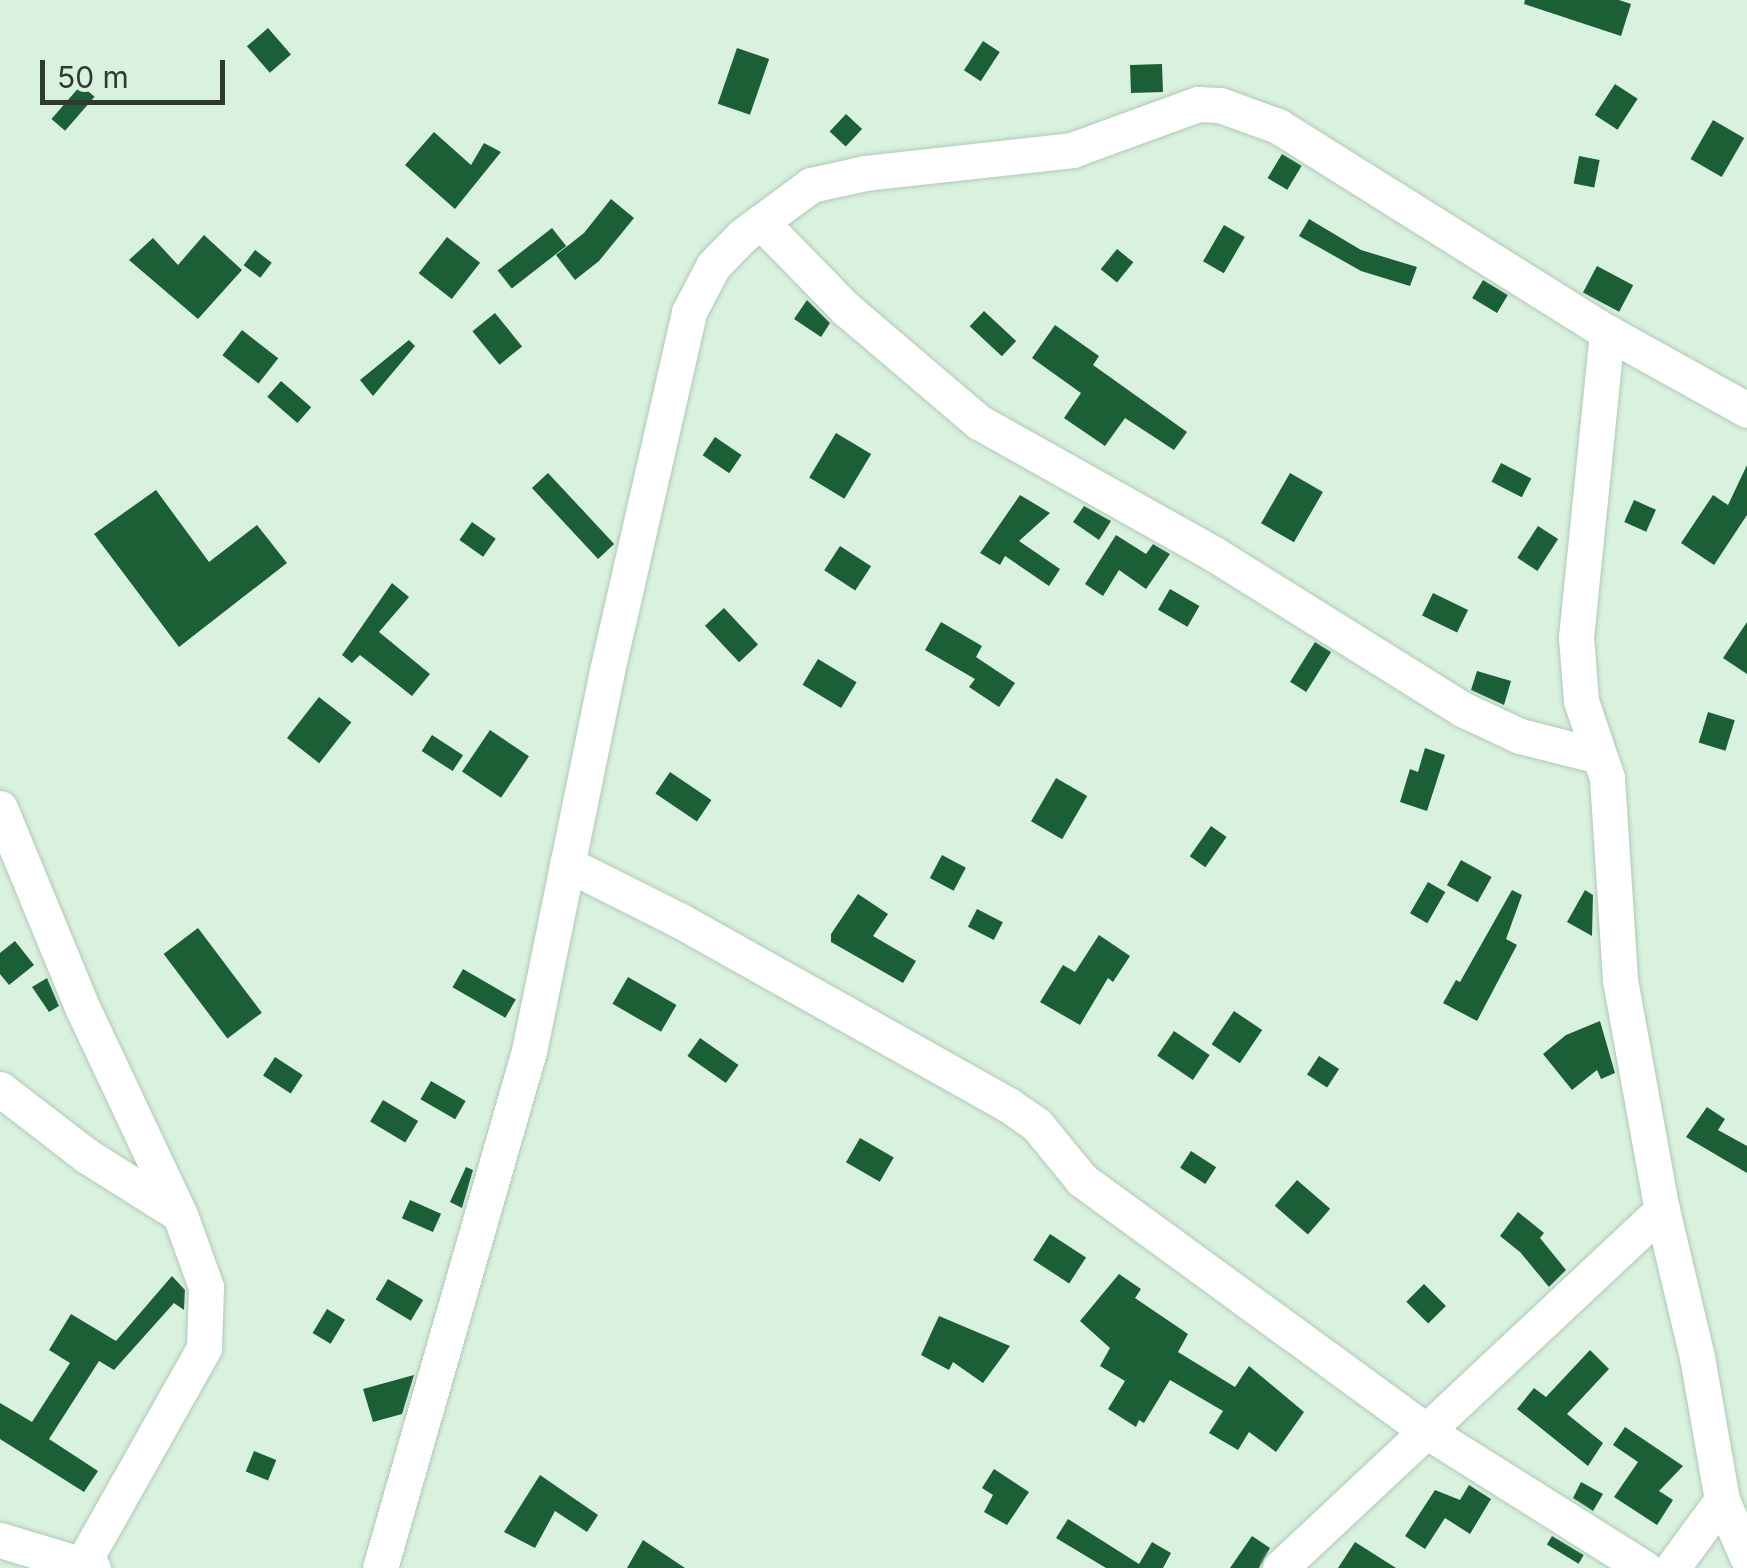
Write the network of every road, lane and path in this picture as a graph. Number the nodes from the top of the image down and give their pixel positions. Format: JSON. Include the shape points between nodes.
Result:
{"nodes":[{"id":1,"x":761,"y":222,"type":"junction"},
{"id":2,"x":1607,"y":332,"type":"junction"},
{"id":3,"x":1747,"y":410,"type":"edge"},
{"id":4,"x":1599,"y":756,"type":"junction"},
{"id":5,"x":0,"y":808,"type":"edge"},
{"id":6,"x":567,"y":864,"type":"junction"},
{"id":7,"x":0,"y":1089,"type":"edge"},
{"id":8,"x":1662,"y":1210,"type":"junction"},
{"id":9,"x":180,"y":1215,"type":"junction"},
{"id":10,"x":1428,"y":1432,"type":"junction"},
{"id":11,"x":1722,"y":1500,"type":"junction"},
{"id":12,"x":13,"y":1552,"type":"edge"},
{"id":13,"x":1747,"y":1557,"type":"edge"},
{"id":14,"x":88,"y":1566,"type":"edge"},
{"id":15,"x":380,"y":1568,"type":"edge"},
{"id":16,"x":1280,"y":1568,"type":"edge"},
{"id":17,"x":1644,"y":1568,"type":"edge"},
{"id":18,"x":1672,"y":1568,"type":"edge"}],
"edges":[{"from":1,"to":2,"type":"street","via":[[811,185],[865,172],[1072,150],[1198,104],[1220,105],[1278,126]]},
{"from":1,"to":4,"type":"street","via":[[804,270],[979,422],[1214,554],[1462,709],[1520,736]]},
{"from":1,"to":6,"type":"street","via":[[712,266],[690,312]]},
{"from":2,"to":3,"type":"street"},
{"from":2,"to":4,"type":"street","via":[[1576,637],[1581,701]]},
{"from":4,"to":8,"type":"street","via":[[1613,822],[1620,980]]},
{"from":5,"to":9,"type":"street","via":[[83,1009]]},
{"from":6,"to":10,"type":"street","via":[[1010,1106],[1037,1125],[1082,1180]]},
{"from":6,"to":15,"type":"street","via":[[530,1051]]},
{"from":7,"to":9,"type":"street"},
{"from":8,"to":10,"type":"street"},
{"from":8,"to":11,"type":"street","via":[[1698,1357]]},
{"from":9,"to":14,"type":"street","via":[[206,1288],[204,1348]]},
{"from":10,"to":16,"type":"street"},
{"from":10,"to":17,"type":"street"},
{"from":11,"to":13,"type":"street"},
{"from":11,"to":18,"type":"street"},
{"from":12,"to":14,"type":"street"}]}
